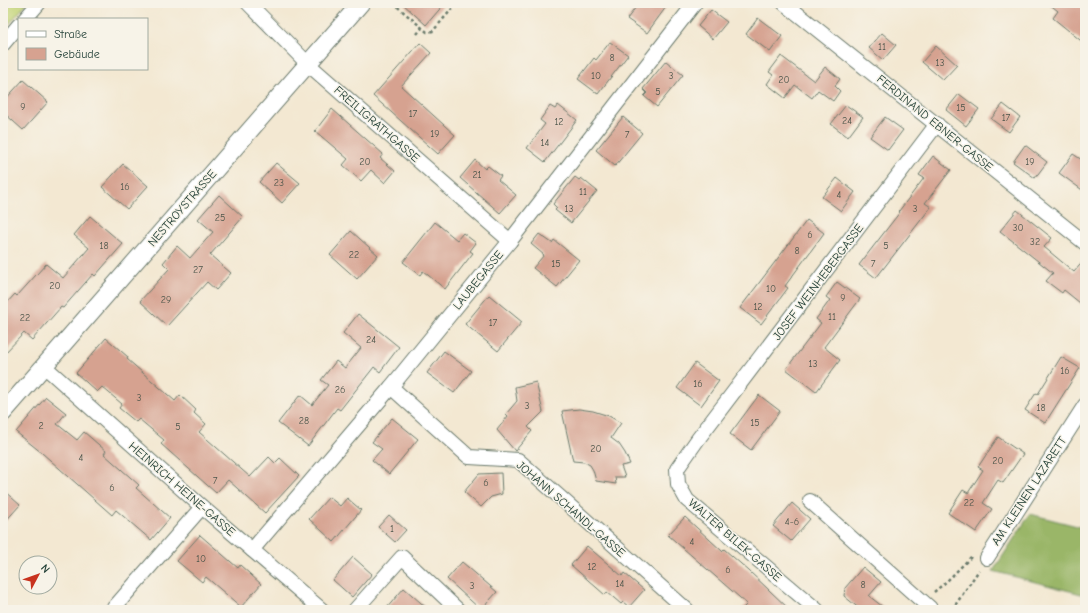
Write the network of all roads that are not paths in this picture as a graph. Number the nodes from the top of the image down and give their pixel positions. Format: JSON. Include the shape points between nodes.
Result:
{"nodes":[{"id":1,"x":39,"y":3,"type":"edge"},
{"id":2,"x":248,"y":3,"type":"edge"},
{"id":3,"x":361,"y":3,"type":"edge"},
{"id":4,"x":695,"y":3,"type":"edge"},
{"id":5,"x":784,"y":3,"type":"edge"},
{"id":6,"x":26,"y":18,"type":"edge"},
{"id":7,"x":18,"y":26,"type":"edge"},
{"id":8,"x":3,"y":44,"type":"edge"},
{"id":9,"x":308,"y":64,"type":"junction"},
{"id":10,"x":937,"y":124,"type":"junction"},
{"id":11,"x":510,"y":241,"type":"junction"},
{"id":12,"x":1085,"y":243,"type":"edge"},
{"id":13,"x":44,"y":366,"type":"junction"},
{"id":14,"x":391,"y":387,"type":"junction"},
{"id":15,"x":1085,"y":405,"type":"edge"},
{"id":16,"x":3,"y":413,"type":"edge"},
{"id":17,"x":698,"y":439,"type":"joint"},
{"id":18,"x":810,"y":501,"type":"dead end"},
{"id":19,"x":202,"y":507,"type":"junction"},
{"id":20,"x":252,"y":550,"type":"junction"},
{"id":21,"x":988,"y":555,"type":"road end"},
{"id":22,"x":926,"y":606,"type":"edge"},
{"id":23,"x":112,"y":610,"type":"edge"},
{"id":24,"x":322,"y":610,"type":"edge"},
{"id":25,"x":355,"y":610,"type":"edge"},
{"id":26,"x":458,"y":610,"type":"edge"},
{"id":27,"x":687,"y":610,"type":"edge"},
{"id":28,"x":817,"y":610,"type":"edge"}],
"edges":[{"from":1,"to":6,"type":"street"},
{"from":2,"to":9,"type":"street","name":"FREILIGRATHGASSE"},
{"from":3,"to":9,"type":"street","name":"NESTROYSTRASSE"},
{"from":4,"to":11,"type":"street","name":"LAUBEGASSE"},
{"from":5,"to":10,"type":"street","name":"FERDINAND EBNER-GASSE"},
{"from":7,"to":8,"type":"street"},
{"from":9,"to":11,"type":"street","name":"FREILIGRATHGASSE"},
{"from":9,"to":13,"type":"street","name":"NESTROYSTRASSE"},
{"from":10,"to":12,"type":"street","name":"FERDINAND EBNER-GASSE"},
{"from":10,"to":17,"type":"street","name":"JOSEF WEINHEBERGASSE"},
{"from":11,"to":14,"type":"street","name":"LAUBEGASSE"},
{"from":13,"to":16,"type":"street","name":"NESTROYSTRASSE"},
{"from":13,"to":19,"type":"street","name":"HEINRICH HEINE-GASSE"},
{"from":14,"to":20,"type":"street","name":"LAUBEGASSE"},
{"from":14,"to":27,"type":"street","name":"JOHANN SCHANDL-GASSE","via":[[469,457],[518,460]]},
{"from":15,"to":21,"type":"street","name":"AM KLEINEN LAZARETT"},
{"from":17,"to":28,"type":"street","name":"WALTER BILEK-GASSE","via":[[677,470],[678,484],[687,500]]},
{"from":18,"to":22,"type":"street"},
{"from":19,"to":20,"type":"street","name":"HEINRICH HEINE-GASSE"},
{"from":19,"to":23,"type":"street"},
{"from":20,"to":24,"type":"street","name":"HEINRICH HEINE-GASSE"},
{"from":25,"to":26,"type":"street","via":[[402,558]]}]}
